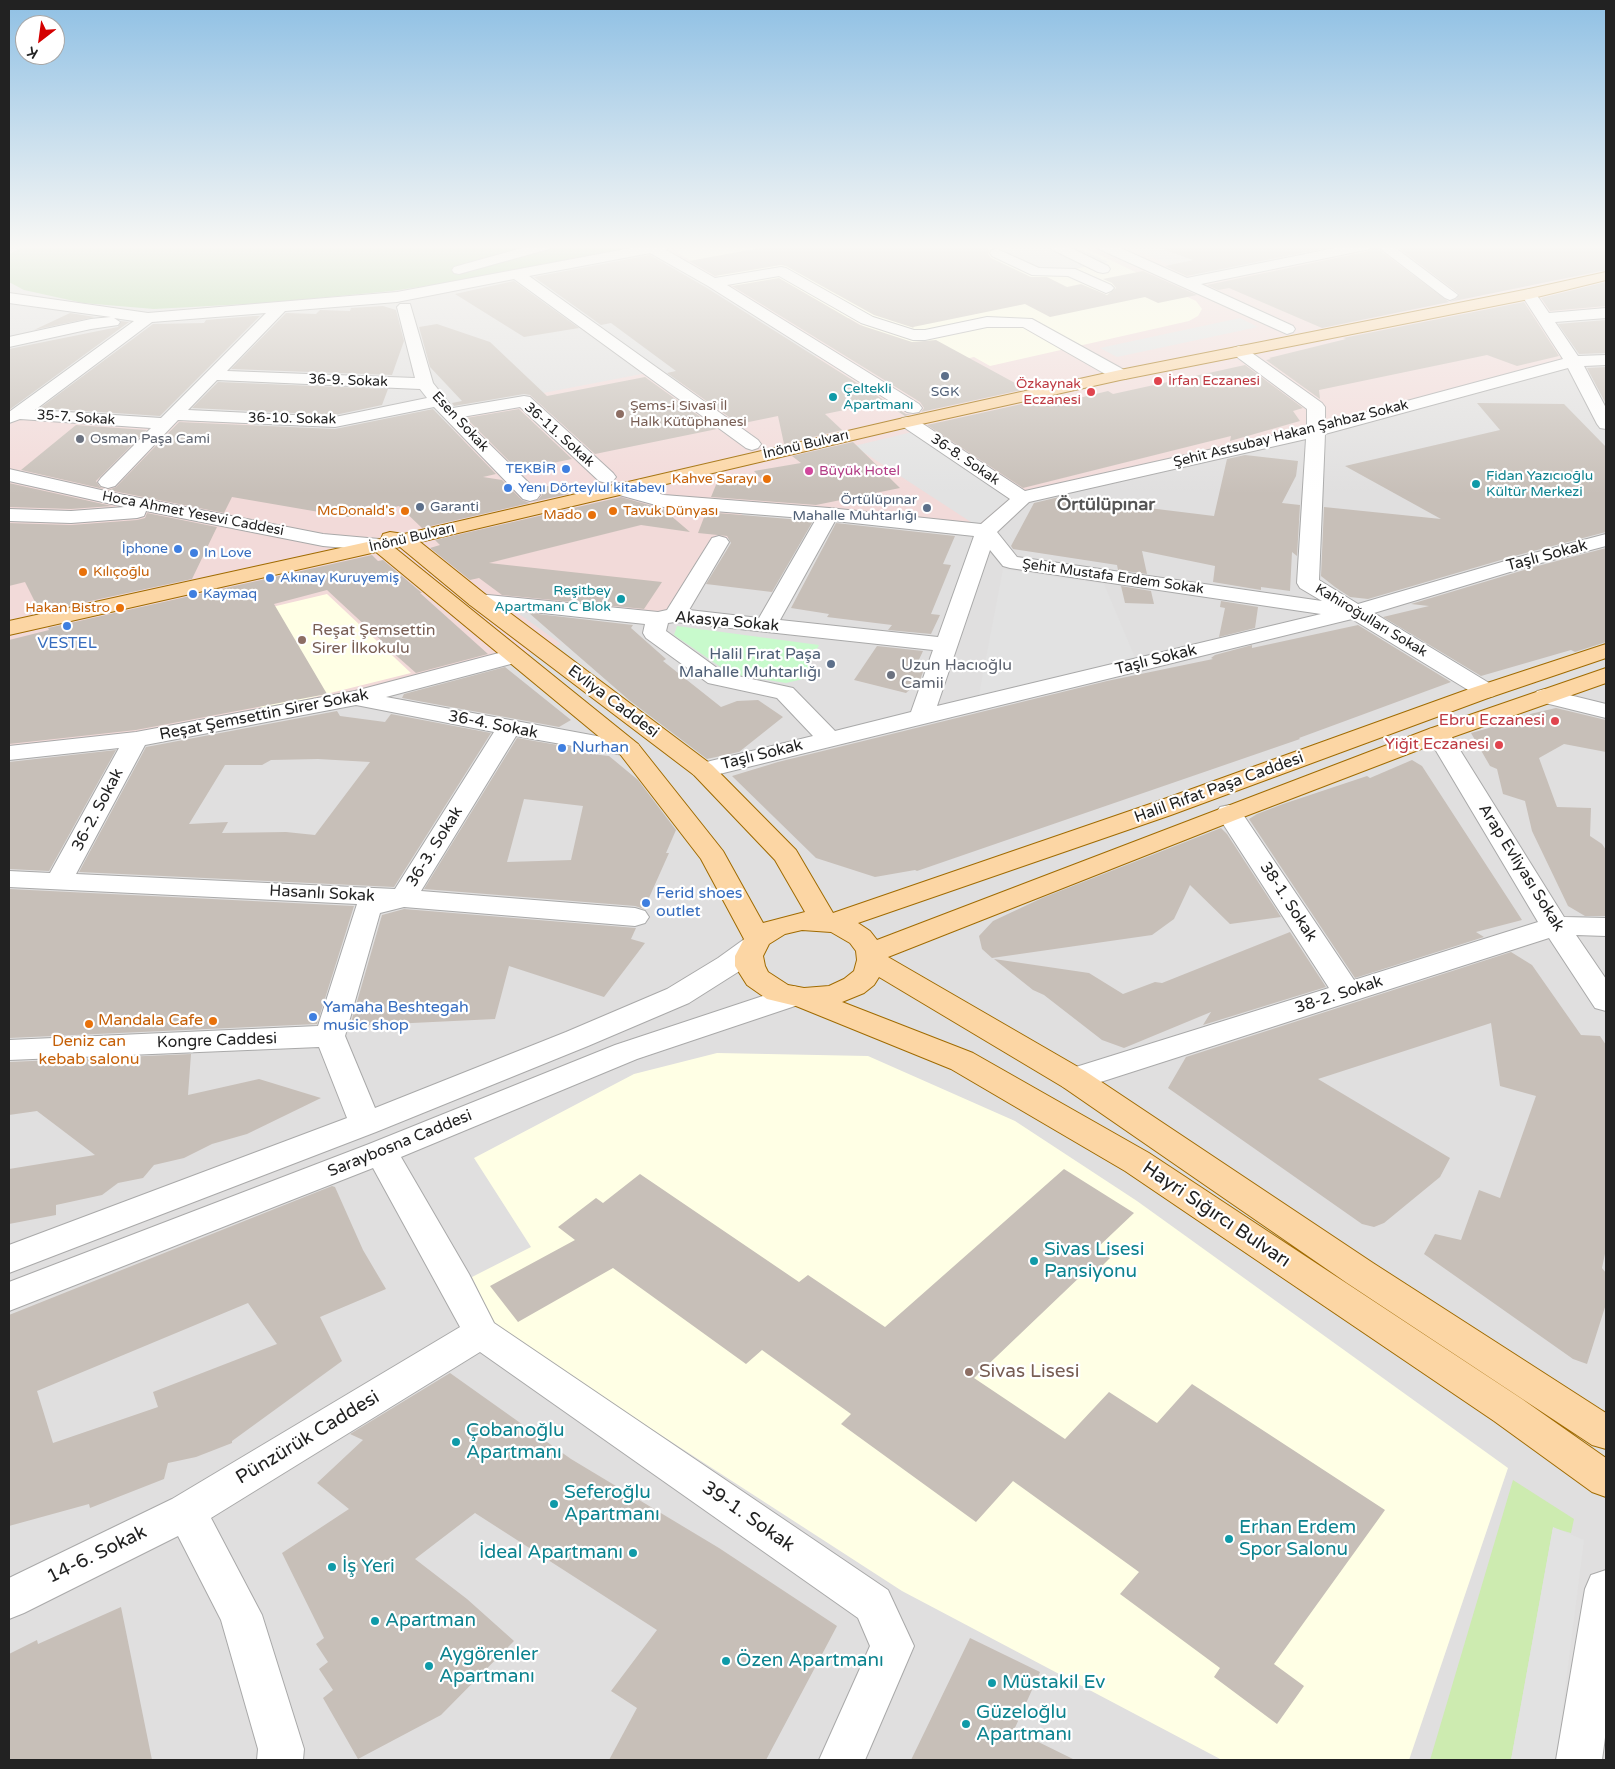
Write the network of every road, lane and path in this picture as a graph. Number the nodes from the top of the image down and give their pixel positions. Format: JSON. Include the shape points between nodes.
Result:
{"nodes":[{"id":1,"x":70,"y":329,"type":"edge"},
{"id":2,"x":133,"y":329,"type":"edge"},
{"id":3,"x":259,"y":329,"type":"edge"},
{"id":4,"x":411,"y":329,"type":"edge"},
{"id":5,"x":592,"y":329,"type":"edge"},
{"id":6,"x":781,"y":329,"type":"edge"},
{"id":7,"x":893,"y":329,"type":"edge"},
{"id":8,"x":956,"y":329,"type":"edge"},
{"id":9,"x":1038,"y":329,"type":"edge"},
{"id":10,"x":1286,"y":329,"type":"edge"},
{"id":11,"x":1353,"y":329,"type":"edge"},
{"id":12,"x":1553,"y":329,"type":"edge"},
{"id":13,"x":9,"y":342,"type":"edge"},
{"id":14,"x":1238,"y":351,"type":"junction"},
{"id":15,"x":1606,"y":360,"type":"edge"},
{"id":16,"x":1573,"y":361,"type":"junction"},
{"id":17,"x":1101,"y":364,"type":"junction"},
{"id":18,"x":212,"y":375,"type":"junction"},
{"id":19,"x":1120,"y":375,"type":"junction"},
{"id":20,"x":425,"y":384,"type":"junction"},
{"id":21,"x":444,"y":408,"type":"junction"},
{"id":22,"x":910,"y":415,"type":"junction"},
{"id":23,"x":13,"y":416,"type":"edge"},
{"id":24,"x":170,"y":419,"type":"junction"},
{"id":25,"x":1606,"y":424,"type":"edge"},
{"id":26,"x":1316,"y":430,"type":"junction"},
{"id":27,"x":752,"y":444,"type":"junction"},
{"id":28,"x":9,"y":462,"type":"edge"},
{"id":29,"x":9,"y":475,"type":"edge"},
{"id":30,"x":108,"y":482,"type":"junction"},
{"id":31,"x":613,"y":483,"type":"junction"},
{"id":32,"x":530,"y":494,"type":"junction"},
{"id":33,"x":1022,"y":498,"type":"junction"},
{"id":34,"x":166,"y":509,"type":"junction"},
{"id":35,"x":9,"y":514,"type":"edge"},
{"id":36,"x":829,"y":514,"type":"junction"},
{"id":37,"x":986,"y":531,"type":"junction"},
{"id":38,"x":370,"y":539,"type":"junction"},
{"id":39,"x":323,"y":540,"type":"junction"},
{"id":40,"x":404,"y":540,"type":"junction"},
{"id":41,"x":1606,"y":540,"type":"edge"},
{"id":42,"x":719,"y":542,"type":"dead end"},
{"id":43,"x":285,"y":548,"type":"dead end"},
{"id":44,"x":478,"y":600,"type":"junction"},
{"id":45,"x":1355,"y":612,"type":"junction"},
{"id":46,"x":666,"y":617,"type":"junction"},
{"id":47,"x":766,"y":625,"type":"junction"},
{"id":48,"x":9,"y":628,"type":"edge"},
{"id":49,"x":947,"y":645,"type":"junction"},
{"id":50,"x":1606,"y":651,"type":"edge"},
{"id":51,"x":514,"y":656,"type":"junction"},
{"id":52,"x":1606,"y":675,"type":"edge"},
{"id":53,"x":1486,"y":691,"type":"junction"},
{"id":54,"x":1545,"y":696,"type":"junction"},
{"id":55,"x":357,"y":698,"type":"junction"},
{"id":56,"x":1606,"y":711,"type":"edge"},
{"id":57,"x":922,"y":716,"type":"junction"},
{"id":58,"x":509,"y":728,"type":"junction"},
{"id":59,"x":1438,"y":734,"type":"junction"},
{"id":60,"x":136,"y":739,"type":"junction"},
{"id":61,"x":830,"y":739,"type":"junction"},
{"id":62,"x":629,"y":749,"type":"junction"},
{"id":63,"x":9,"y":753,"type":"edge"},
{"id":64,"x":703,"y":770,"type":"junction"},
{"id":65,"x":1229,"y":813,"type":"junction"},
{"id":66,"x":9,"y":879,"type":"edge"},
{"id":67,"x":59,"y":880,"type":"junction"},
{"id":68,"x":403,"y":898,"type":"junction"},
{"id":69,"x":635,"y":917,"type":"dead end"},
{"id":70,"x":827,"y":922,"type":"junction"},
{"id":71,"x":1555,"y":926,"type":"junction"},
{"id":72,"x":1606,"y":927,"type":"edge"},
{"id":73,"x":755,"y":943,"type":"junction"},
{"id":74,"x":871,"y":957,"type":"junction"},
{"id":75,"x":1347,"y":992,"type":"junction"},
{"id":76,"x":797,"y":997,"type":"junction"},
{"id":77,"x":1606,"y":1001,"type":"edge"},
{"id":78,"x":330,"y":1036,"type":"junction"},
{"id":79,"x":9,"y":1050,"type":"edge"},
{"id":80,"x":1074,"y":1079,"type":"junction"},
{"id":81,"x":373,"y":1138,"type":"junction"},
{"id":82,"x":9,"y":1259,"type":"edge"},
{"id":83,"x":9,"y":1297,"type":"edge"},
{"id":84,"x":481,"y":1333,"type":"junction"},
{"id":85,"x":1606,"y":1433,"type":"edge"},
{"id":86,"x":1606,"y":1480,"type":"edge"},
{"id":87,"x":186,"y":1512,"type":"junction"},
{"id":88,"x":1606,"y":1589,"type":"edge"},
{"id":89,"x":9,"y":1599,"type":"edge"},
{"id":90,"x":280,"y":1760,"type":"edge"},
{"id":91,"x":842,"y":1760,"type":"edge"},
{"id":92,"x":1579,"y":1760,"type":"edge"}],
"edges":[{"from":1,"to":13,"type":"street"},
{"from":2,"to":23,"type":"street"},
{"from":3,"to":18,"type":"street"},
{"from":4,"to":20,"type":"street","name":"Esen Sokak"},
{"from":5,"to":27,"type":"street"},
{"from":6,"to":22,"type":"street","name":"36-8. Sokak"},
{"from":7,"to":8,"type":"street","via":[[913,335]]},
{"from":9,"to":17,"type":"street"},
{"from":10,"to":17,"type":"main road","name":"İnönü Bulvarı"},
{"from":11,"to":14,"type":"main road","name":"İnönü Bulvarı"},
{"from":12,"to":16,"type":"street"},
{"from":14,"to":19,"type":"main road","name":"İnönü Bulvarı"},
{"from":14,"to":26,"type":"street","name":"Kahiroğulları Sokak","via":[[1316,407]]},
{"from":15,"to":16,"type":"street","name":"Şehit Astsubay Hakan Şahbaz Sokak"},
{"from":16,"to":25,"type":"street"},
{"from":16,"to":26,"type":"street","name":"Şehit Astsubay Hakan Şahbaz Sokak"},
{"from":17,"to":19,"type":"street"},
{"from":17,"to":22,"type":"main road","name":"İnönü Bulvarı"},
{"from":18,"to":20,"type":"street","name":"36-9. Sokak"},
{"from":18,"to":24,"type":"street"},
{"from":19,"to":22,"type":"main road","name":"İnönü Bulvarı"},
{"from":20,"to":21,"type":"street","name":"Esen Sokak"},
{"from":21,"to":24,"type":"street","name":"36-10. Sokak","via":[[335,422]]},
{"from":21,"to":31,"type":"street","name":"36-11. Sokak","via":[[524,401]]},
{"from":21,"to":32,"type":"street","name":"Esen Sokak"},
{"from":22,"to":27,"type":"main road","name":"İnönü Bulvarı"},
{"from":22,"to":31,"type":"main road","name":"İnönü Bulvarı"},
{"from":22,"to":33,"type":"street","name":"36-8. Sokak"},
{"from":23,"to":24,"type":"street","name":"35-7. Sokak"},
{"from":24,"to":30,"type":"street"},
{"from":26,"to":33,"type":"street","name":"Şehit Astsubay Hakan Şahbaz Sokak"},
{"from":26,"to":45,"type":"street","name":"Kahiroğulları Sokak","via":[[1308,583]]},
{"from":27,"to":31,"type":"main road","name":"İnönü Bulvarı"},
{"from":28,"to":30,"type":"street","name":"Hoca Ahmet Yesevi Caddesi"},
{"from":29,"to":34,"type":"street","name":"Hoca Ahmet Yesevi Caddesi"},
{"from":30,"to":38,"type":"street","name":"Hoca Ahmet Yesevi Caddesi"},
{"from":31,"to":32,"type":"main road","name":"İnönü Bulvarı"},
{"from":31,"to":36,"type":"street","via":[[663,501]]},
{"from":31,"to":40,"type":"main road","name":"İnönü Bulvarı"},
{"from":32,"to":38,"type":"main road","name":"İnönü Bulvarı"},
{"from":33,"to":37,"type":"street","name":"Şehit Astsubay Hakan Şahbaz Sokak"},
{"from":34,"to":35,"type":"street","via":[[71,517]]},
{"from":34,"to":39,"type":"street","name":"Hoca Ahmet Yesevi Caddesi"},
{"from":36,"to":37,"type":"street"},
{"from":36,"to":47,"type":"street"},
{"from":37,"to":45,"type":"street","name":"Şehit Mustafa Erdem Sokak","via":[[1010,562]]},
{"from":37,"to":49,"type":"street"},
{"from":38,"to":39,"type":"street","name":"Hoca Ahmet Yesevi Caddesi"},
{"from":38,"to":40,"type":"main road","name":"Evliya Caddesi"},
{"from":38,"to":48,"type":"main road","name":"İnönü Bulvarı"},
{"from":38,"to":51,"type":"main road","name":"Evliya Caddesi"},
{"from":39,"to":43,"type":"main road"},
{"from":40,"to":44,"type":"main road","name":"Evliya Caddesi"},
{"from":41,"to":45,"type":"street","name":"Taşlı Sokak"},
{"from":42,"to":46,"type":"street"},
{"from":44,"to":46,"type":"street","name":"Akasya Sokak"},
{"from":44,"to":64,"type":"main road","name":"Evliya Caddesi"},
{"from":45,"to":53,"type":"street","name":"Kahiroğulları Sokak"},
{"from":45,"to":57,"type":"street","name":"Taşlı Sokak"},
{"from":46,"to":47,"type":"street","name":"Akasya Sokak"},
{"from":46,"to":61,"type":"street","via":[[654,633],[716,678],[784,694]]},
{"from":47,"to":49,"type":"street","name":"Akasya Sokak"},
{"from":49,"to":57,"type":"street"},
{"from":50,"to":53,"type":"main road","name":"Halil Rıfat Paşa Caddesi"},
{"from":51,"to":55,"type":"street","name":"Reşat Şemsettin Sirer Sokak"},
{"from":51,"to":62,"type":"main road","name":"Evliya Caddesi"},
{"from":52,"to":54,"type":"main road","name":"Halil Rıfat Paşa Caddesi"},
{"from":53,"to":70,"type":"main road","name":"Halil Rıfat Paşa Caddesi","via":[[1153,812]]},
{"from":54,"to":56,"type":"street"},
{"from":54,"to":59,"type":"main road","name":"Halil Rıfat Paşa Caddesi"},
{"from":55,"to":58,"type":"street","name":"36-4. Sokak"},
{"from":55,"to":60,"type":"street","name":"Reşat Şemsettin Sirer Sokak"},
{"from":57,"to":61,"type":"street","name":"Taşlı Sokak"},
{"from":58,"to":62,"type":"street","name":"36-4. Sokak"},
{"from":58,"to":68,"type":"street","name":"36-3. Sokak"},
{"from":59,"to":65,"type":"main road","name":"Halil Rıfat Paşa Caddesi"},
{"from":59,"to":71,"type":"street","name":"Arap Evliyası Sokak"},
{"from":60,"to":63,"type":"street","name":"Reşat Şemsettin Sirer Sokak"},
{"from":60,"to":67,"type":"street","name":"36-2. Sokak"},
{"from":61,"to":64,"type":"street","name":"Taşlı Sokak"},
{"from":62,"to":73,"type":"main road","name":"Evliya Caddesi","via":[[713,857]]},
{"from":64,"to":70,"type":"main road","name":"Evliya Caddesi","via":[[786,856]]},
{"from":65,"to":74,"type":"main road","name":"Halil Rıfat Paşa Caddesi"},
{"from":65,"to":75,"type":"street","name":"38-1. Sokak"},
{"from":66,"to":67,"type":"street","name":"Hasanlı Sokak"},
{"from":67,"to":68,"type":"street","name":"Hasanlı Sokak"},
{"from":68,"to":69,"type":"street","name":"Hasanlı Sokak"},
{"from":68,"to":78,"type":"street","name":"36-3. Sokak","via":[[368,908]]},
{"from":70,"to":73,"type":"main road","via":[[788,923],[767,932]]},
{"from":70,"to":74,"type":"main road","via":[[856,933],[864,941]]},
{"from":71,"to":72,"type":"street","name":"38-2. Sokak"},
{"from":71,"to":75,"type":"street","name":"38-2. Sokak"},
{"from":71,"to":77,"type":"street","name":"Arap Evliyası Sokak"},
{"from":73,"to":76,"type":"main road","via":[[750,963],[757,978],[770,988]]},
{"from":73,"to":81,"type":"street","name":"Saraybosna Caddesi","via":[[678,996]]},
{"from":74,"to":76,"type":"main road","via":[[868,972],[854,986],[834,995]]},
{"from":74,"to":80,"type":"main road","name":"Hayri Sığırcı Bulvarı"},
{"from":75,"to":80,"type":"street","name":"38-2. Sokak"},
{"from":76,"to":81,"type":"street","name":"Saraybosna Caddesi"},
{"from":76,"to":86,"type":"main road","name":"Hayri Sığırcı Bulvarı","via":[[962,1061],[1137,1162],[1508,1410]]},
{"from":78,"to":79,"type":"street","name":"Kongre Caddesi"},
{"from":78,"to":81,"type":"street"},
{"from":80,"to":85,"type":"main road","name":"Hayri Sığırcı Bulvarı","via":[[1360,1273]]},
{"from":81,"to":82,"type":"street","name":"Saraybosna Caddesi"},
{"from":81,"to":83,"type":"street","name":"Saraybosna Caddesi"},
{"from":81,"to":84,"type":"street"},
{"from":84,"to":87,"type":"street","name":"Pünzürük Caddesi"},
{"from":84,"to":91,"type":"street","name":"39-1. Sokak","via":[[873,1604],[892,1646]]},
{"from":87,"to":89,"type":"street","name":"14-6. Sokak"},
{"from":87,"to":90,"type":"street","via":[[242,1615],[281,1749]]},
{"from":88,"to":92,"type":"street"}]}
